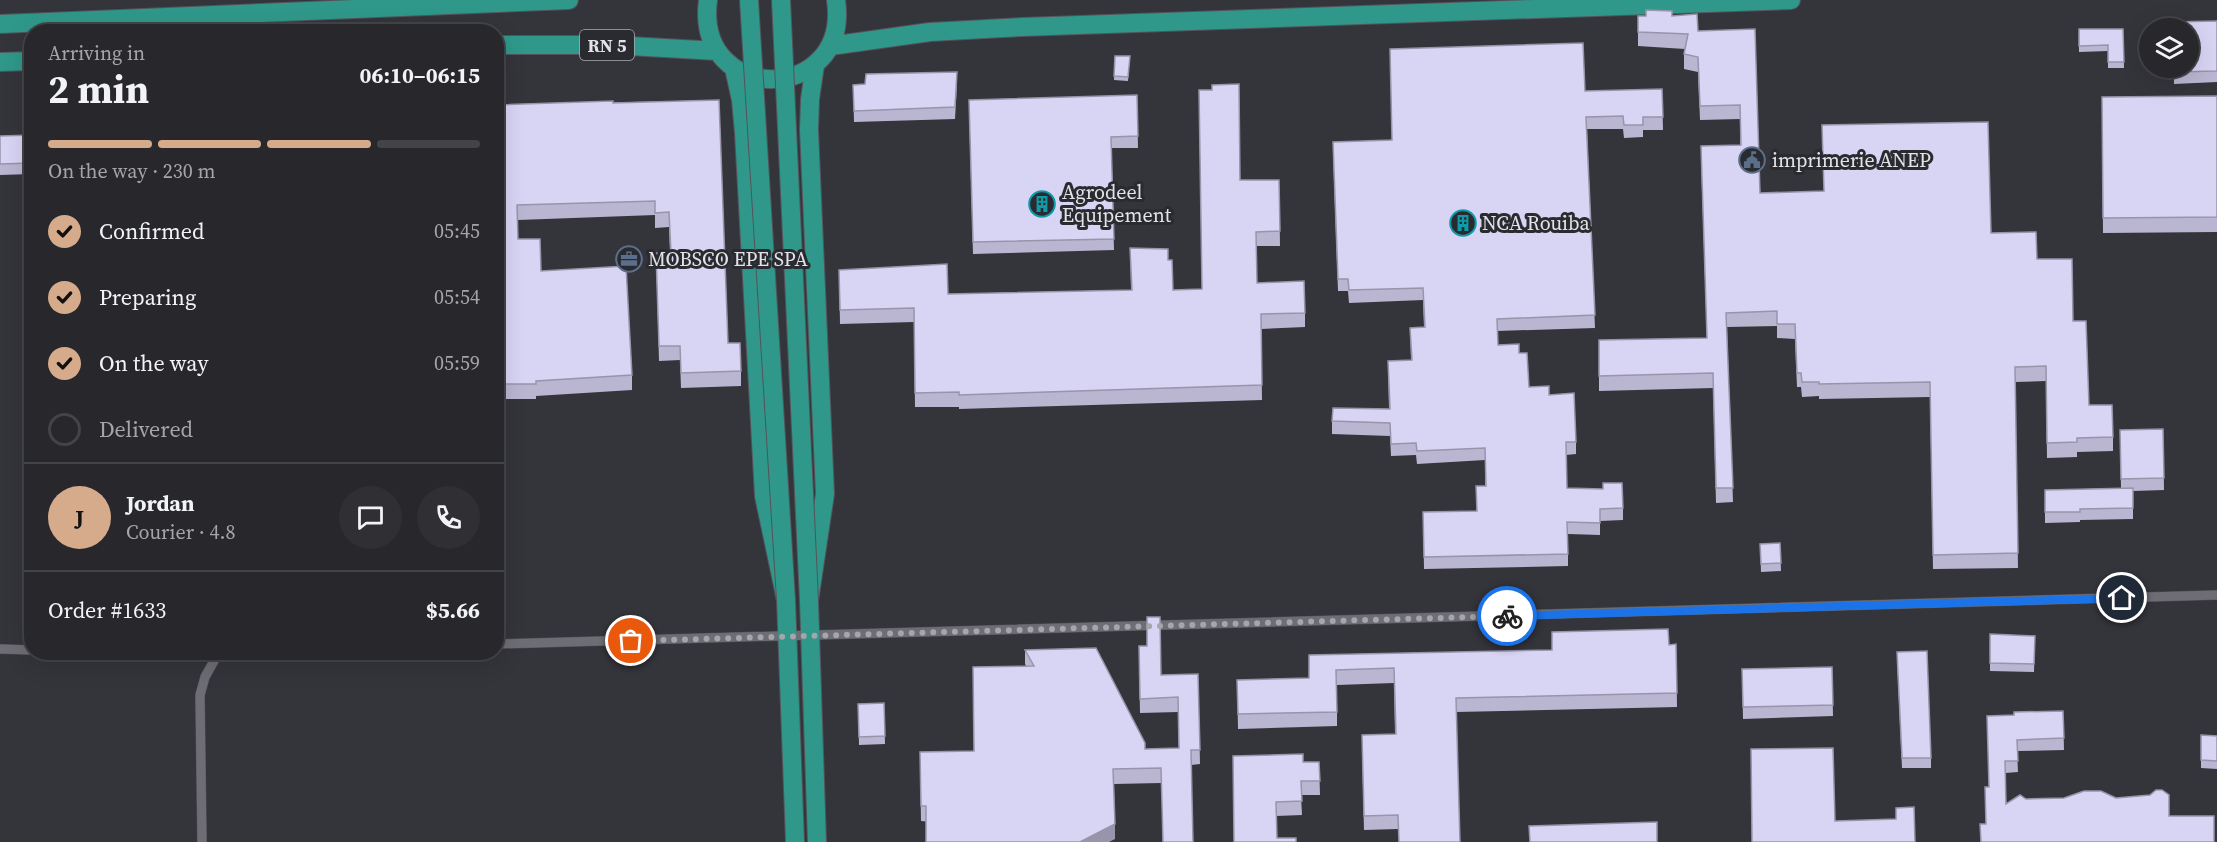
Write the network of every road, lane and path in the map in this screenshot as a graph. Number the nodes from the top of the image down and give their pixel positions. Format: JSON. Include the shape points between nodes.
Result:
{"nodes":[{"id":1,"x":569,"y":0,"type":"edge"},
{"id":2,"x":708,"y":0,"type":"edge"},
{"id":3,"x":749,"y":0,"type":"edge"},
{"id":4,"x":781,"y":0,"type":"edge"},
{"id":5,"x":836,"y":0,"type":"edge"},
{"id":6,"x":1791,"y":0,"type":"edge"},
{"id":7,"x":0,"y":24,"type":"edge"},
{"id":8,"x":504,"y":45,"type":"edge"},
{"id":9,"x":830,"y":46,"type":"junction"},
{"id":10,"x":717,"y":51,"type":"junction"},
{"id":11,"x":24,"y":61,"type":"edge"},
{"id":12,"x":0,"y":62,"type":"edge"},
{"id":13,"x":815,"y":65,"type":"junction"},
{"id":14,"x":734,"y":68,"type":"junction"},
{"id":15,"x":2217,"y":595,"type":"edge"},
{"id":16,"x":786,"y":600,"type":"junction"},
{"id":17,"x":808,"y":601,"type":"junction"},
{"id":18,"x":810,"y":636,"type":"junction"},
{"id":19,"x":788,"y":637,"type":"junction"},
{"id":20,"x":504,"y":644,"type":"edge"},
{"id":21,"x":0,"y":649,"type":"edge"},
{"id":22,"x":24,"y":650,"type":"edge"},
{"id":23,"x":215,"y":660,"type":"edge"},
{"id":24,"x":202,"y":842,"type":"edge"},
{"id":25,"x":795,"y":842,"type":"edge"},
{"id":26,"x":817,"y":842,"type":"edge"}],
"edges":[{"from":1,"to":7,"type":"highway"},
{"from":2,"to":10,"type":"highway","via":[[708,27]]},
{"from":3,"to":16,"type":"highway","bridge":true},
{"from":4,"to":17,"type":"highway","bridge":true},
{"from":5,"to":9,"type":"highway","via":[[836,30]]},
{"from":6,"to":9,"type":"highway","via":[[1022,27],[930,32]]},
{"from":8,"to":10,"type":"highway","number":"RN 5","via":[[612,45]]},
{"from":9,"to":13,"type":"highway"},
{"from":10,"to":14,"type":"highway"},
{"from":11,"to":12,"type":"highway"},
{"from":13,"to":14,"type":"highway","via":[[783,80],[758,78]]},
{"from":13,"to":17,"type":"highway","via":[[809,130],[825,494]]},
{"from":14,"to":16,"type":"highway","via":[[743,122],[764,496]]},
{"from":15,"to":18,"type":"lane"},
{"from":16,"to":19,"type":"highway"},
{"from":17,"to":18,"type":"highway"},
{"from":18,"to":19,"type":"lane"},
{"from":18,"to":26,"type":"highway"},
{"from":19,"to":20,"type":"lane"},
{"from":19,"to":25,"type":"highway"},
{"from":21,"to":22,"type":"lane"},
{"from":23,"to":24,"type":"lane","via":[[200,695]]}]}
